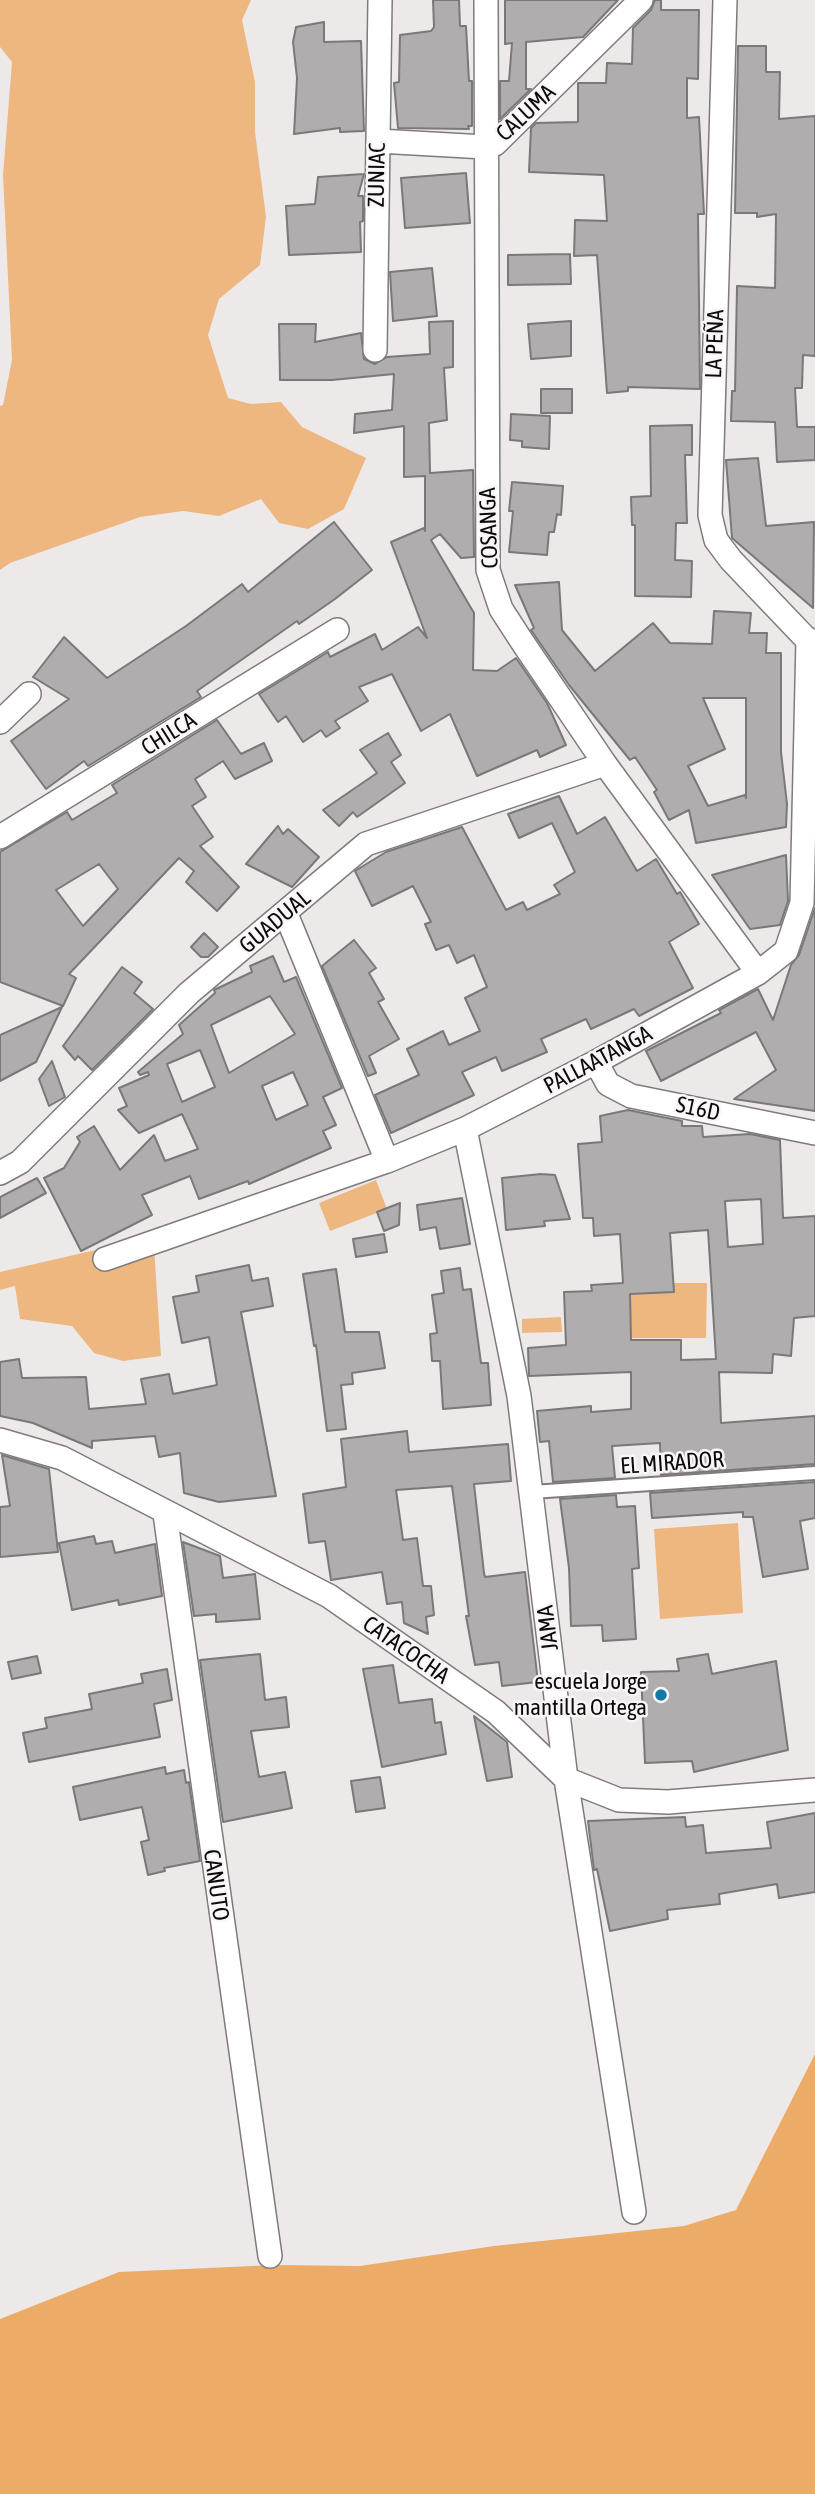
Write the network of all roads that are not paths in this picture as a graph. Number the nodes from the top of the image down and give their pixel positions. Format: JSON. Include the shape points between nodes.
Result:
{"nodes":[{"id":1,"x":380,"y":0,"type":"edge"},
{"id":2,"x":486,"y":0,"type":"edge"},
{"id":3,"x":641,"y":0,"type":"edge"},
{"id":4,"x":725,"y":0,"type":"edge"},
{"id":5,"x":378,"y":141,"type":"junction"},
{"id":6,"x":485,"y":147,"type":"junction"},
{"id":7,"x":375,"y":350,"type":"dead end"},
{"id":8,"x":337,"y":630,"type":"dead end"},
{"id":9,"x":812,"y":643,"type":"edge"},
{"id":10,"x":29,"y":694,"type":"dead end"},
{"id":11,"x":0,"y":722,"type":"edge"},
{"id":12,"x":605,"y":764,"type":"junction"},
{"id":13,"x":0,"y":837,"type":"edge"},
{"id":14,"x":286,"y":914,"type":"junction"},
{"id":15,"x":758,"y":972,"type":"junction"},
{"id":16,"x":596,"y":1062,"type":"junction"},
{"id":17,"x":465,"y":1129,"type":"junction"},
{"id":18,"x":815,"y":1133,"type":"edge"},
{"id":19,"x":387,"y":1161,"type":"junction"},
{"id":20,"x":0,"y":1172,"type":"edge"},
{"id":21,"x":105,"y":1259,"type":"dead end"},
{"id":22,"x":0,"y":1440,"type":"edge"},
{"id":23,"x":815,"y":1473,"type":"edge"},
{"id":24,"x":532,"y":1492,"type":"junction"},
{"id":25,"x":165,"y":1514,"type":"junction"},
{"id":26,"x":566,"y":1779,"type":"junction"},
{"id":27,"x":815,"y":1790,"type":"edge"},
{"id":28,"x":634,"y":2212,"type":"dead end"},
{"id":29,"x":270,"y":2256,"type":"dead end"}],
"edges":[{"from":1,"to":5,"type":"street","name":"ZUNIAC"},
{"from":2,"to":6,"type":"street","name":"COSANGA"},
{"from":3,"to":6,"type":"street","name":"CALUMA","via":[[505,136]]},
{"from":4,"to":9,"type":"street","name":"LA PEÑA","via":[[710,515],[716,540],[731,560]]},
{"from":5,"to":6,"type":"street","name":"CALUMA"},
{"from":5,"to":7,"type":"street","name":"ZUNIAC"},
{"from":6,"to":12,"type":"street","name":"COSANGA","via":[[488,570],[501,609]]},
{"from":8,"to":13,"type":"street","name":"CHILCA"},
{"from":9,"to":15,"type":"street","name":"PALLAATANGA","via":[[802,903],[786,951]]},
{"from":10,"to":11,"type":"street"},
{"from":12,"to":14,"type":"street","name":"GUADUAL","via":[[366,844]]},
{"from":12,"to":15,"type":"street","name":"COSANGA"},
{"from":14,"to":19,"type":"street"},
{"from":14,"to":20,"type":"street","name":"GUADUAL","via":[[189,993],[20,1162]]},
{"from":15,"to":16,"type":"street","name":"PALLAATANGA"},
{"from":16,"to":17,"type":"street","name":"PALLAATANGA"},
{"from":16,"to":18,"type":"street","name":"S16D","via":[[608,1084],[631,1096]]},
{"from":17,"to":19,"type":"street","name":"PALLAATANGA"},
{"from":17,"to":24,"type":"street","name":"JAMA","via":[[519,1396]]},
{"from":19,"to":21,"type":"street","name":"PALLAATANGA"},
{"from":22,"to":25,"type":"street","name":"CATACOCHA","via":[[62,1458]]},
{"from":23,"to":24,"type":"lane","name":"EL MIRADOR"},
{"from":24,"to":26,"type":"street","name":"JAMA"},
{"from":25,"to":26,"type":"street","name":"CATACOCHA","via":[[329,1596],[496,1712]]},
{"from":25,"to":29,"type":"street","name":"CANUTO"},
{"from":26,"to":27,"type":"street","name":"CATACOCHA","via":[[619,1800],[668,1802]]},
{"from":26,"to":28,"type":"street","name":"JAMA"}]}
